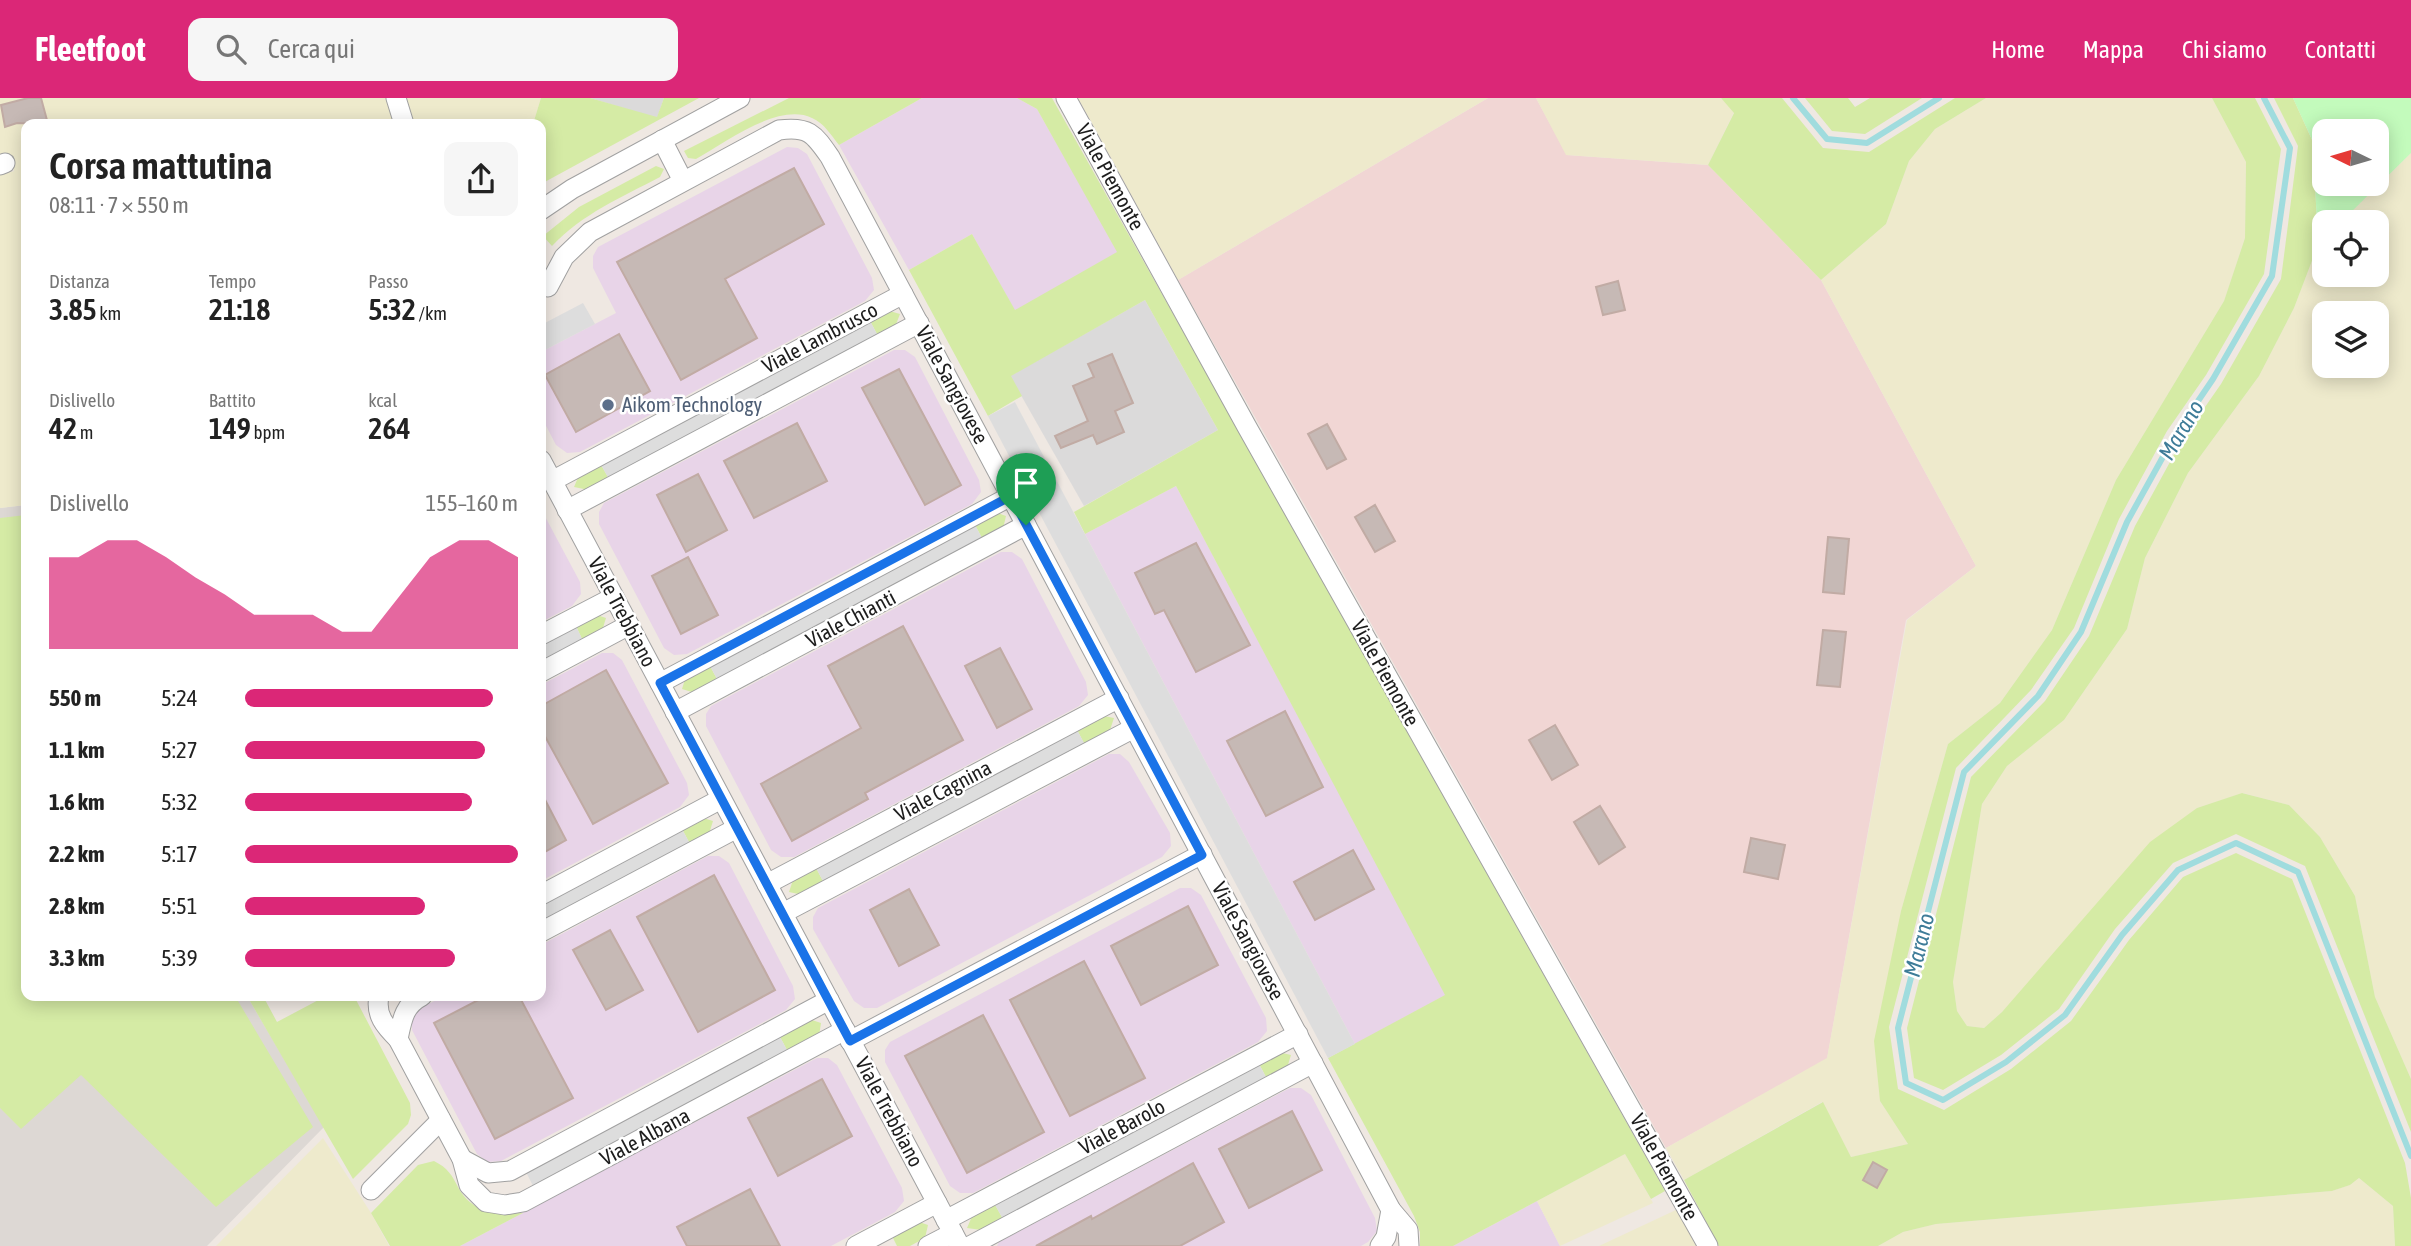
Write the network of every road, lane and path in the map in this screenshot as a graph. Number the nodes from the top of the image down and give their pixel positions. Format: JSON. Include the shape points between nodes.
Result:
{"nodes":[{"id":1,"x":396,"y":98,"type":"edge"},
{"id":2,"x":740,"y":98,"type":"edge"},
{"id":3,"x":1066,"y":98,"type":"edge"},
{"id":4,"x":402,"y":119,"type":"edge"},
{"id":5,"x":662,"y":140,"type":"junction"},
{"id":6,"x":683,"y":181,"type":"junction"},
{"id":7,"x":546,"y":206,"type":"edge"},
{"id":8,"x":548,"y":287,"type":"dead end"},
{"id":9,"x":904,"y":294,"type":"junction"},
{"id":10,"x":919,"y":323,"type":"junction"},
{"id":11,"x":546,"y":470,"type":"edge"},
{"id":12,"x":552,"y":481,"type":"junction"},
{"id":13,"x":1011,"y":496,"type":"junction"},
{"id":14,"x":567,"y":510,"type":"junction"},
{"id":15,"x":1026,"y":525,"type":"junction"},
{"id":16,"x":614,"y":597,"type":"junction"},
{"id":17,"x":629,"y":625,"type":"junction"},
{"id":18,"x":546,"y":632,"type":"edge"},
{"id":19,"x":546,"y":669,"type":"edge"},
{"id":20,"x":660,"y":683,"type":"junction"},
{"id":21,"x":1119,"y":698,"type":"junction"},
{"id":22,"x":675,"y":712,"type":"junction"},
{"id":23,"x":1135,"y":728,"type":"junction"},
{"id":24,"x":721,"y":799,"type":"junction"},
{"id":25,"x":737,"y":828,"type":"junction"},
{"id":26,"x":1202,"y":855,"type":"junction"},
{"id":27,"x":766,"y":884,"type":"junction"},
{"id":28,"x":546,"y":892,"type":"edge"},
{"id":29,"x":783,"y":914,"type":"junction"},
{"id":30,"x":546,"y":929,"type":"edge"},
{"id":31,"x":829,"y":1000,"type":"junction"},
{"id":32,"x":378,"y":1001,"type":"edge"},
{"id":33,"x":412,"y":1001,"type":"edge"},
{"id":34,"x":1297,"y":1034,"type":"junction"},
{"id":35,"x":848,"y":1035,"type":"junction"},
{"id":36,"x":398,"y":1039,"type":"junction"},
{"id":37,"x":1313,"y":1063,"type":"junction"},
{"id":38,"x":441,"y":1120,"type":"junction"},
{"id":39,"x":461,"y":1159,"type":"junction"},
{"id":40,"x":371,"y":1190,"type":"dead end"},
{"id":41,"x":1391,"y":1210,"type":"junction"},
{"id":42,"x":949,"y":1225,"type":"edge"},
{"id":43,"x":856,"y":1246,"type":"edge"},
{"id":44,"x":928,"y":1246,"type":"edge"},
{"id":45,"x":970,"y":1246,"type":"edge"},
{"id":46,"x":1380,"y":1246,"type":"edge"},
{"id":47,"x":1409,"y":1246,"type":"edge"},
{"id":48,"x":1707,"y":1246,"type":"edge"}],
"edges":[{"from":1,"to":4,"type":"street"},
{"from":2,"to":5,"type":"street"},
{"from":3,"to":48,"type":"street","name":"Viale Piemonte"},
{"from":5,"to":6,"type":"street"},
{"from":5,"to":7,"type":"street"},
{"from":6,"to":8,"type":"street","name":"Viale Sangiovese","via":[[590,232],[564,257]]},
{"from":6,"to":9,"type":"street","name":"Viale Sangiovese","via":[[779,130],[803,129],[814,134]]},
{"from":9,"to":10,"type":"street","name":"Viale Sangiovese"},
{"from":9,"to":12,"type":"street","name":"Viale Lambrusco"},
{"from":10,"to":13,"type":"street","name":"Viale Sangiovese"},
{"from":10,"to":14,"type":"street","name":"Viale Lambrusco"},
{"from":11,"to":12,"type":"street","name":"Viale Trebbiano"},
{"from":12,"to":14,"type":"street","name":"Viale Trebbiano"},
{"from":13,"to":15,"type":"street","name":"Viale Sangiovese"},
{"from":13,"to":20,"type":"street","name":"Viale Chianti"},
{"from":14,"to":16,"type":"street","name":"Viale Trebbiano"},
{"from":15,"to":21,"type":"street","name":"Viale Sangiovese"},
{"from":15,"to":22,"type":"street","name":"Viale Chianti"},
{"from":16,"to":17,"type":"street","name":"Viale Trebbiano"},
{"from":16,"to":18,"type":"street"},
{"from":17,"to":19,"type":"street"},
{"from":17,"to":20,"type":"street","name":"Viale Trebbiano"},
{"from":20,"to":22,"type":"street","name":"Viale Trebbiano"},
{"from":21,"to":23,"type":"street","name":"Viale Sangiovese"},
{"from":21,"to":27,"type":"street","name":"Viale Cagnina"},
{"from":22,"to":24,"type":"street","name":"Viale Trebbiano"},
{"from":23,"to":26,"type":"street","name":"Viale Sangiovese"},
{"from":23,"to":29,"type":"street","name":"Viale Cagnina"},
{"from":24,"to":25,"type":"street","name":"Viale Trebbiano"},
{"from":24,"to":28,"type":"street"},
{"from":25,"to":27,"type":"street","name":"Viale Trebbiano"},
{"from":25,"to":30,"type":"street"},
{"from":26,"to":34,"type":"street","name":"Viale Sangiovese"},
{"from":26,"to":35,"type":"street","name":"Viale Albana"},
{"from":27,"to":29,"type":"street","name":"Viale Trebbiano"},
{"from":29,"to":31,"type":"street","name":"Viale Trebbiano"},
{"from":31,"to":35,"type":"street","name":"Viale Trebbiano"},
{"from":31,"to":39,"type":"street","name":"Viale Albana","via":[[510,1171],[488,1173]]},
{"from":32,"to":36,"type":"street","name":"Viale Albana","via":[[382,1023]]},
{"from":33,"to":36,"type":"street","via":[[403,1014]]},
{"from":34,"to":37,"type":"street","name":"Viale Sangiovese"},
{"from":34,"to":42,"type":"street","name":"Viale Barolo"},
{"from":35,"to":39,"type":"street","name":"Viale Albana","via":[[523,1202],[486,1202],[469,1185]]},
{"from":35,"to":42,"type":"street","name":"Viale Trebbiano"},
{"from":36,"to":38,"type":"street","name":"Viale Albana"},
{"from":37,"to":41,"type":"street","name":"Viale Sangiovese"},
{"from":37,"to":45,"type":"street","name":"Viale Barolo"},
{"from":38,"to":39,"type":"street","name":"Viale Albana"},
{"from":38,"to":40,"type":"street"},
{"from":41,"to":46,"type":"street"},
{"from":41,"to":47,"type":"street","name":"Viale Sangiovese","via":[[1408,1230]]},
{"from":42,"to":43,"type":"street"},
{"from":42,"to":44,"type":"street"}]}
